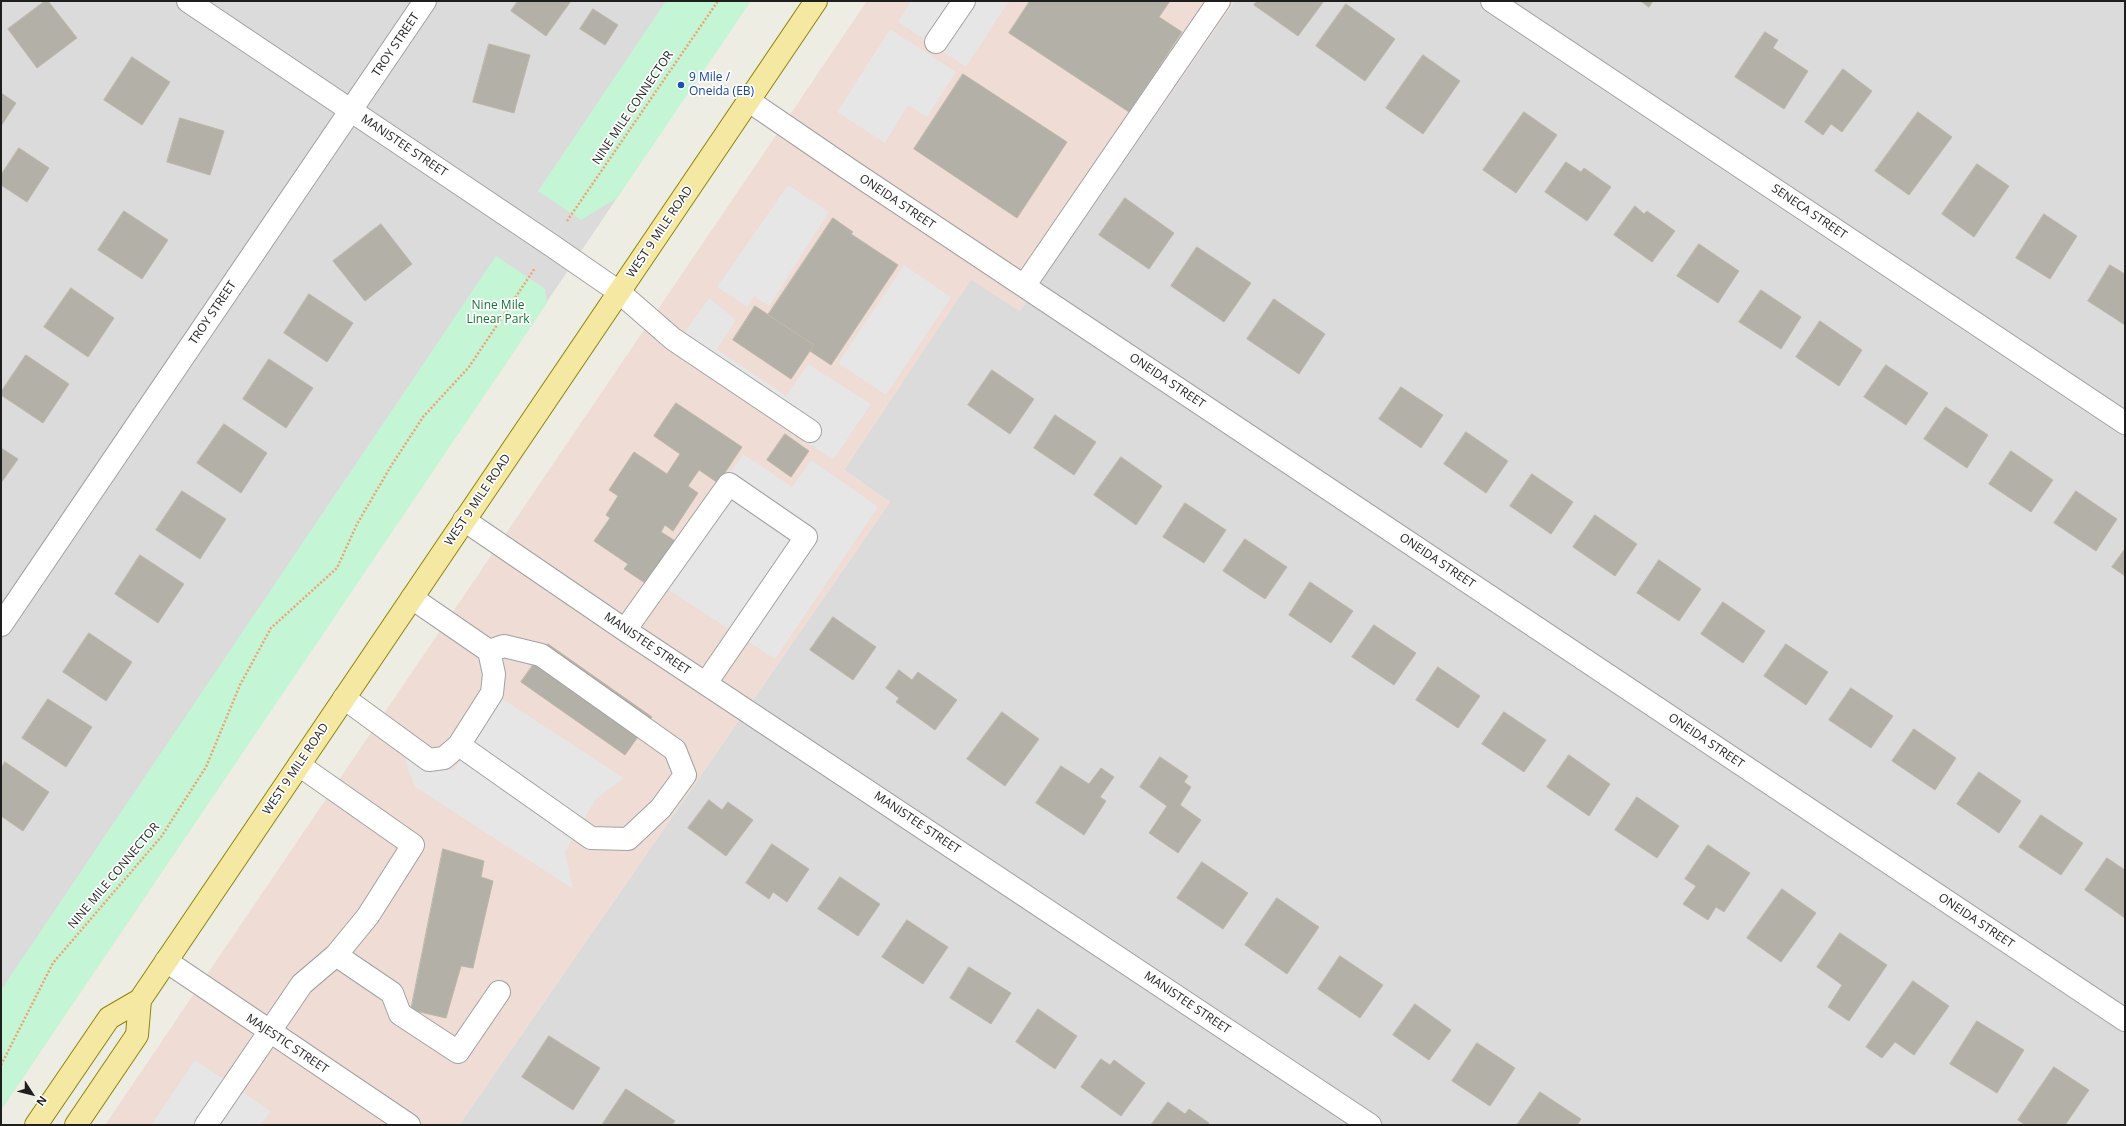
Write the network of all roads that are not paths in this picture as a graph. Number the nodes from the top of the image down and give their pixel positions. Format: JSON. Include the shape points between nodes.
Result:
{"nodes":[{"id":1,"x":188,"y":1,"type":"edge"},
{"id":2,"x":425,"y":1,"type":"edge"},
{"id":3,"x":816,"y":1,"type":"edge"},
{"id":4,"x":964,"y":1,"type":"edge"},
{"id":5,"x":1219,"y":1,"type":"edge"},
{"id":6,"x":1492,"y":1,"type":"edge"},
{"id":7,"x":936,"y":42,"type":"dead end"},
{"id":8,"x":749,"y":101,"type":"junction"},
{"id":9,"x":351,"y":111,"type":"junction"},
{"id":10,"x":1024,"y":286,"type":"junction"},
{"id":11,"x":619,"y":292,"type":"junction"},
{"id":12,"x":2125,"y":423,"type":"edge"},
{"id":13,"x":810,"y":431,"type":"dead end"},
{"id":14,"x":464,"y":520,"type":"junction"},
{"id":15,"x":412,"y":598,"type":"junction"},
{"id":16,"x":1,"y":625,"type":"edge"},
{"id":17,"x":625,"y":630,"type":"junction"},
{"id":18,"x":489,"y":651,"type":"junction"},
{"id":19,"x":706,"y":682,"type":"junction"},
{"id":20,"x":344,"y":698,"type":"junction"},
{"id":21,"x":459,"y":745,"type":"junction"},
{"id":22,"x":299,"y":765,"type":"junction"},
{"id":23,"x":336,"y":955,"type":"junction"},
{"id":24,"x":166,"y":961,"type":"junction"},
{"id":25,"x":499,"y":992,"type":"dead end"},
{"id":26,"x":140,"y":1000,"type":"junction"},
{"id":27,"x":2125,"y":1020,"type":"edge"},
{"id":28,"x":269,"y":1032,"type":"junction"},
{"id":29,"x":36,"y":1125,"type":"edge"},
{"id":30,"x":76,"y":1125,"type":"edge"},
{"id":31,"x":206,"y":1125,"type":"edge"},
{"id":32,"x":409,"y":1125,"type":"edge"},
{"id":33,"x":1370,"y":1125,"type":"edge"}],
"edges":[{"from":1,"to":9,"type":"street","name":"MANISTEE STREET"},
{"from":2,"to":9,"type":"street","name":"TROY STREET"},
{"from":3,"to":8,"type":"main road","name":"WEST 9 MILE ROAD"},
{"from":4,"to":7,"type":"street"},
{"from":5,"to":10,"type":"street"},
{"from":6,"to":12,"type":"street","name":"SENECA STREET"},
{"from":8,"to":10,"type":"street","name":"ONEIDA STREET"},
{"from":8,"to":11,"type":"main road","name":"WEST 9 MILE ROAD"},
{"from":9,"to":11,"type":"street","name":"MANISTEE STREET"},
{"from":9,"to":16,"type":"street","name":"TROY STREET"},
{"from":10,"to":27,"type":"street","name":"ONEIDA STREET"},
{"from":11,"to":13,"type":"street","name":"MANISTEE STREET","via":[[673,339]]},
{"from":11,"to":14,"type":"main road","name":"WEST 9 MILE ROAD"},
{"from":14,"to":15,"type":"main road","name":"WEST 9 MILE ROAD"},
{"from":14,"to":17,"type":"street","name":"MANISTEE STREET"},
{"from":15,"to":18,"type":"street"},
{"from":15,"to":20,"type":"main road","name":"WEST 9 MILE ROAD"},
{"from":17,"to":19,"type":"street","name":"MANISTEE STREET"},
{"from":17,"to":19,"type":"street","via":[[729,484],[806,537]]},
{"from":18,"to":21,"type":"street","via":[[494,674],[492,693]]},
{"from":18,"to":21,"type":"street","via":[[504,646],[540,655],[675,750],[685,775],[661,808],[628,839],[591,838]]},
{"from":19,"to":33,"type":"street","name":"MANISTEE STREET"},
{"from":20,"to":21,"type":"street","via":[[429,760],[444,758]]},
{"from":20,"to":22,"type":"main road","name":"WEST 9 MILE ROAD"},
{"from":22,"to":23,"type":"street","via":[[413,845],[368,916]]},
{"from":22,"to":24,"type":"main road","name":"WEST 9 MILE ROAD"},
{"from":23,"to":25,"type":"street","via":[[392,993],[400,1014],[458,1052]]},
{"from":23,"to":28,"type":"street","via":[[302,984]]},
{"from":24,"to":26,"type":"main road","name":"WEST 9 MILE ROAD"},
{"from":24,"to":28,"type":"street","name":"MAJESTIC STREET"},
{"from":26,"to":29,"type":"main road","name":"WEST 9 MILE ROAD","via":[[109,1018]]},
{"from":26,"to":30,"type":"main road","name":"WEST 9 MILE ROAD","via":[[137,1035]]},
{"from":28,"to":31,"type":"street"},
{"from":28,"to":32,"type":"street","name":"MAJESTIC STREET"}]}
